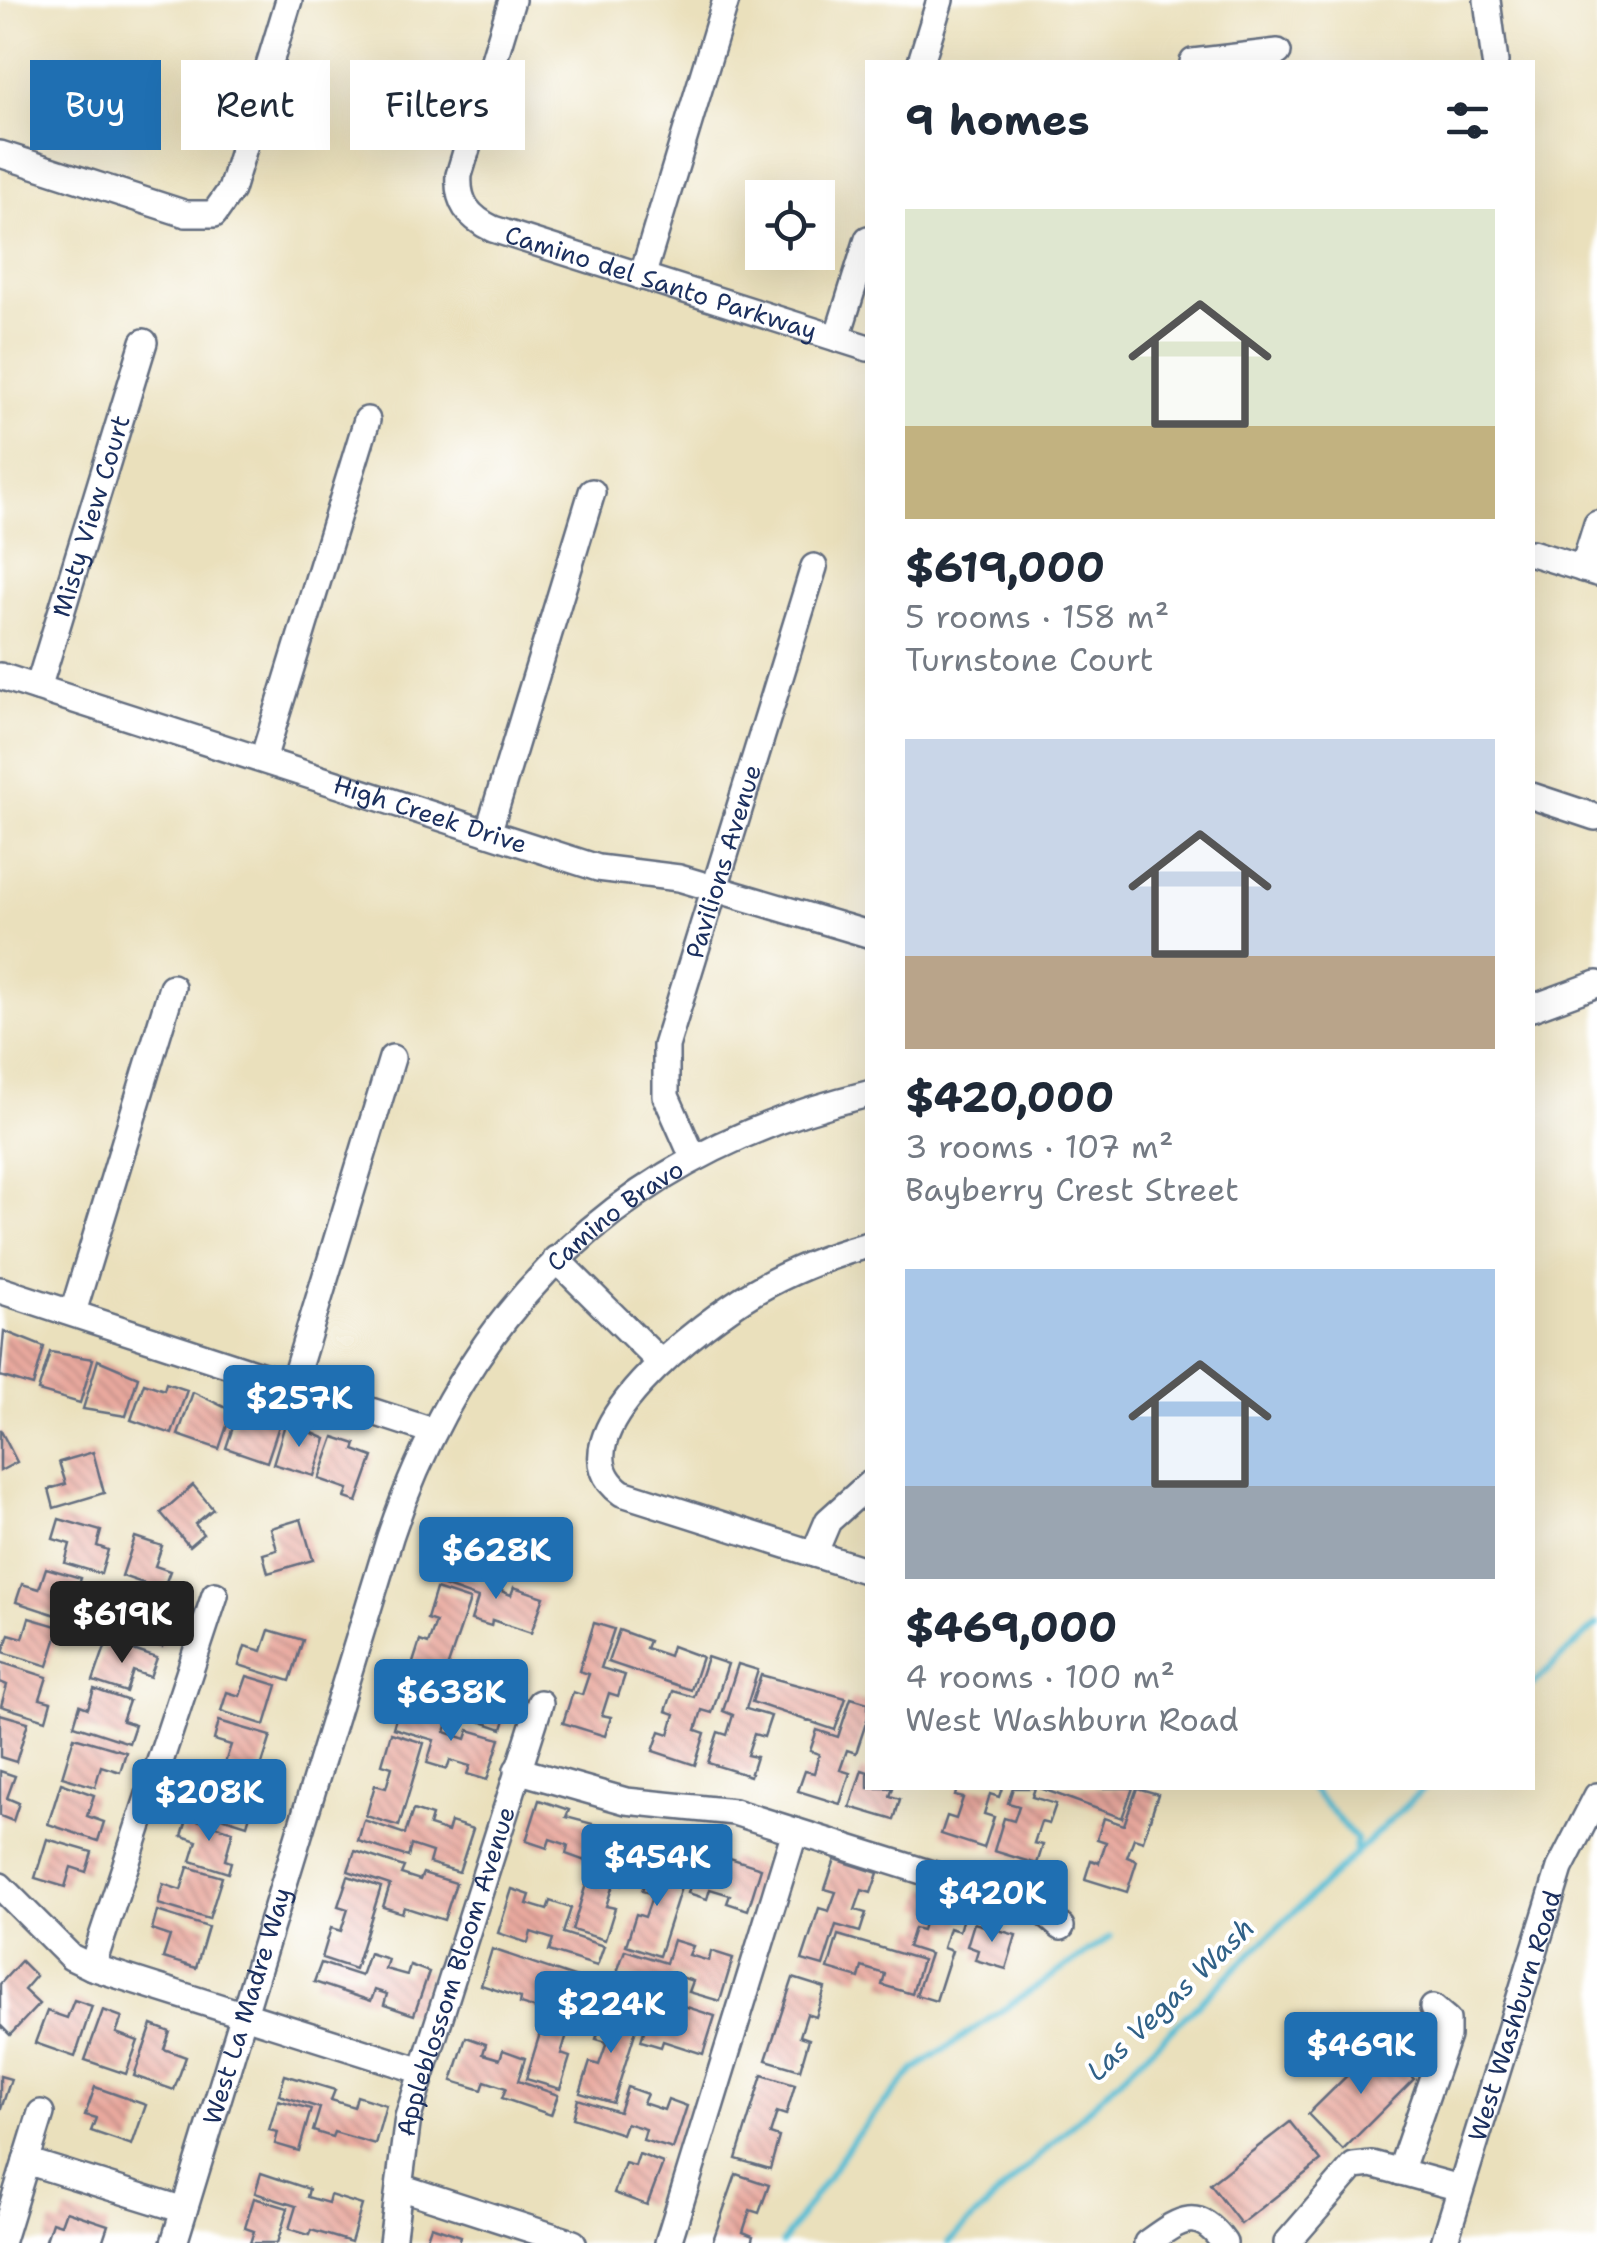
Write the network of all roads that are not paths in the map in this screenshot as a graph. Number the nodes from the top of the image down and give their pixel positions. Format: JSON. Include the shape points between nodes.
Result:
{"nodes":[{"id":1,"x":289,"y":0,"type":"edge"},
{"id":2,"x":512,"y":0,"type":"edge"},
{"id":3,"x":726,"y":0,"type":"edge"},
{"id":4,"x":940,"y":0,"type":"edge"},
{"id":5,"x":1487,"y":0,"type":"edge"},
{"id":6,"x":1278,"y":52,"type":"dead end"},
{"id":7,"x":922,"y":60,"type":"edge"},
{"id":8,"x":1210,"y":60,"type":"edge"},
{"id":9,"x":1496,"y":60,"type":"edge"},
{"id":10,"x":0,"y":154,"type":"edge"},
{"id":11,"x":865,"y":249,"type":"edge"},
{"id":12,"x":642,"y":277,"type":"junction"},
{"id":13,"x":837,"y":338,"type":"junction"},
{"id":14,"x":144,"y":342,"type":"dead end"},
{"id":15,"x":865,"y":347,"type":"edge"},
{"id":16,"x":367,"y":420,"type":"dead end"},
{"id":17,"x":592,"y":492,"type":"dead end"},
{"id":18,"x":1597,"y":524,"type":"edge"},
{"id":19,"x":1535,"y":554,"type":"edge"},
{"id":20,"x":814,"y":567,"type":"dead end"},
{"id":21,"x":1590,"y":571,"type":"edge"},
{"id":22,"x":0,"y":676,"type":"edge"},
{"id":23,"x":38,"y":688,"type":"junction"},
{"id":24,"x":262,"y":760,"type":"junction"},
{"id":25,"x":1535,"y":797,"type":"edge"},
{"id":26,"x":1595,"y":817,"type":"edge"},
{"id":27,"x":488,"y":833,"type":"junction"},
{"id":28,"x":714,"y":888,"type":"junction"},
{"id":29,"x":865,"y":933,"type":"edge"},
{"id":30,"x":1597,"y":984,"type":"edge"},
{"id":31,"x":172,"y":987,"type":"dead end"},
{"id":32,"x":1535,"y":1007,"type":"edge"},
{"id":33,"x":392,"y":1058,"type":"dead end"},
{"id":34,"x":865,"y":1095,"type":"edge"},
{"id":35,"x":693,"y":1157,"type":"junction"},
{"id":36,"x":865,"y":1246,"type":"edge"},
{"id":37,"x":556,"y":1259,"type":"junction"},
{"id":38,"x":0,"y":1290,"type":"edge"},
{"id":39,"x":72,"y":1312,"type":"junction"},
{"id":40,"x":661,"y":1363,"type":"junction"},
{"id":41,"x":293,"y":1384,"type":"junction"},
{"id":42,"x":432,"y":1431,"type":"junction"},
{"id":43,"x":865,"y":1487,"type":"edge"},
{"id":44,"x":814,"y":1554,"type":"junction"},
{"id":45,"x":865,"y":1571,"type":"edge"},
{"id":46,"x":214,"y":1596,"type":"dead end"},
{"id":47,"x":540,"y":1703,"type":"dead end"},
{"id":48,"x":517,"y":1770,"type":"junction"},
{"id":49,"x":1597,"y":1796,"type":"edge"},
{"id":50,"x":794,"y":1831,"type":"junction"},
{"id":51,"x":0,"y":1886,"type":"edge"},
{"id":52,"x":1061,"y":1927,"type":"dead end"},
{"id":53,"x":92,"y":1967,"type":"junction"},
{"id":54,"x":1433,"y":2008,"type":"dead end"},
{"id":55,"x":244,"y":2016,"type":"junction"},
{"id":56,"x":422,"y":2071,"type":"junction"},
{"id":57,"x":42,"y":2112,"type":"dead end"},
{"id":58,"x":26,"y":2162,"type":"junction"},
{"id":59,"x":1400,"y":2172,"type":"junction"},
{"id":60,"x":400,"y":2187,"type":"junction"},
{"id":61,"x":1460,"y":2188,"type":"junction"},
{"id":62,"x":184,"y":2210,"type":"junction"},
{"id":63,"x":1,"y":2243,"type":"edge"},
{"id":64,"x":174,"y":2243,"type":"edge"},
{"id":65,"x":392,"y":2243,"type":"edge"},
{"id":66,"x":573,"y":2243,"type":"edge"},
{"id":67,"x":668,"y":2243,"type":"edge"},
{"id":68,"x":1147,"y":2243,"type":"edge"},
{"id":69,"x":1224,"y":2243,"type":"edge"},
{"id":70,"x":1287,"y":2243,"type":"edge"},
{"id":71,"x":1444,"y":2243,"type":"edge"}],
"edges":[{"from":1,"to":10,"type":"street","via":[[231,190],[214,214],[186,214]]},
{"from":2,"to":12,"type":"street","name":"Camino del Santo Parkway","via":[[462,164],[463,206],[492,229]]},
{"from":3,"to":12,"type":"street"},
{"from":4,"to":7,"type":"street"},
{"from":5,"to":9,"type":"street"},
{"from":6,"to":8,"type":"street"},
{"from":11,"to":13,"type":"street"},
{"from":12,"to":13,"type":"street","name":"Camino del Santo Parkway"},
{"from":13,"to":15,"type":"street","name":"Camino del Santo Parkway"},
{"from":14,"to":23,"type":"street","name":"Misty View Court"},
{"from":16,"to":24,"type":"street"},
{"from":17,"to":27,"type":"street"},
{"from":18,"to":21,"type":"street"},
{"from":19,"to":21,"type":"street"},
{"from":20,"to":28,"type":"street","name":"Pavilions Avenue"},
{"from":22,"to":23,"type":"street","name":"High Creek Drive"},
{"from":23,"to":24,"type":"street","name":"High Creek Drive"},
{"from":24,"to":27,"type":"street","name":"High Creek Drive"},
{"from":25,"to":26,"type":"street"},
{"from":27,"to":28,"type":"street","name":"High Creek Drive","via":[[598,868]]},
{"from":28,"to":29,"type":"street","name":"High Creek Drive"},
{"from":28,"to":35,"type":"street","name":"Pavilions Avenue","via":[[664,1062],[671,1112]]},
{"from":30,"to":32,"type":"street"},
{"from":31,"to":39,"type":"street"},
{"from":33,"to":41,"type":"street"},
{"from":34,"to":35,"type":"street","name":"Camino Bravo","via":[[775,1120]]},
{"from":35,"to":37,"type":"street","name":"Camino Bravo","via":[[620,1204]]},
{"from":36,"to":40,"type":"street","via":[[751,1294]]},
{"from":37,"to":40,"type":"street"},
{"from":37,"to":42,"type":"street","name":"Camino Bravo","via":[[494,1329]]},
{"from":38,"to":39,"type":"street"},
{"from":39,"to":41,"type":"street"},
{"from":40,"to":44,"type":"street","via":[[610,1422],[601,1444],[601,1468],[612,1486]]},
{"from":41,"to":42,"type":"street"},
{"from":42,"to":55,"type":"street","name":"West La Madre Way","via":[[390,1537]]},
{"from":43,"to":44,"type":"street","via":[[838,1509]]},
{"from":44,"to":45,"type":"street"},
{"from":46,"to":53,"type":"street"},
{"from":47,"to":48,"type":"street","name":"Appleblossom Bloom Avenue"},
{"from":48,"to":50,"type":"street","via":[[626,1801],[702,1806]]},
{"from":48,"to":56,"type":"street","name":"Appleblossom Bloom Avenue"},
{"from":49,"to":61,"type":"street","name":"West Washburn Road","via":[[1560,1868]]},
{"from":50,"to":52,"type":"street","via":[[1038,1907]]},
{"from":50,"to":67,"type":"street"},
{"from":51,"to":53,"type":"street","via":[[71,1957]]},
{"from":53,"to":55,"type":"street"},
{"from":54,"to":59,"type":"street","via":[[1447,2020],[1447,2036]]},
{"from":55,"to":56,"type":"street"},
{"from":55,"to":62,"type":"street","name":"West La Madre Way"},
{"from":56,"to":60,"type":"street","name":"Appleblossom Bloom Avenue"},
{"from":57,"to":58,"type":"street"},
{"from":58,"to":62,"type":"street"},
{"from":58,"to":63,"type":"street"},
{"from":59,"to":61,"type":"street"},
{"from":59,"to":70,"type":"street","via":[[1354,2166]]},
{"from":60,"to":65,"type":"street","name":"Appleblossom Bloom Avenue"},
{"from":60,"to":66,"type":"street"},
{"from":61,"to":71,"type":"street","name":"West Washburn Road"},
{"from":62,"to":64,"type":"street","name":"West La Madre Way"},
{"from":68,"to":69,"type":"street","via":[[1179,2220],[1195,2219],[1211,2224]]}]}
